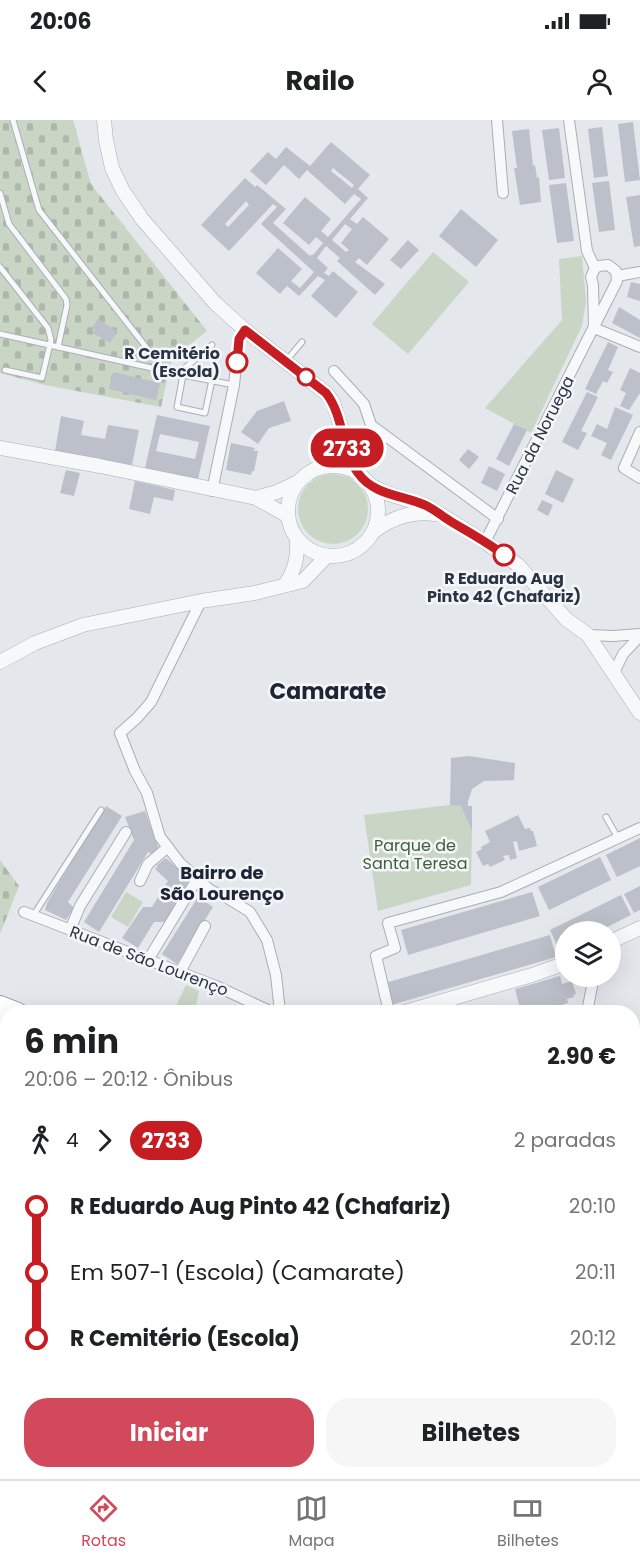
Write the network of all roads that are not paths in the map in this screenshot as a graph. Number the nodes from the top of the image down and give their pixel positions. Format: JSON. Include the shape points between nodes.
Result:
{"nodes":[{"id":1,"x":14,"y":120,"type":"edge"},
{"id":2,"x":104,"y":120,"type":"edge"},
{"id":3,"x":497,"y":120,"type":"edge"},
{"id":4,"x":569,"y":120,"type":"edge"},
{"id":5,"x":0,"y":193,"type":"edge"},
{"id":6,"x":503,"y":193,"type":"dead end"},
{"id":7,"x":0,"y":267,"type":"edge"},
{"id":8,"x":594,"y":268,"type":"junction"},
{"id":9,"x":640,"y":272,"type":"edge"},
{"id":10,"x":617,"y":276,"type":"junction"},
{"id":11,"x":593,"y":285,"type":"junction"},
{"id":12,"x":611,"y":289,"type":"junction"},
{"id":13,"x":594,"y":328,"type":"junction"},
{"id":14,"x":245,"y":330,"type":"junction"},
{"id":15,"x":0,"y":334,"type":"edge"},
{"id":16,"x":302,"y":342,"type":"dead end"},
{"id":17,"x":49,"y":345,"type":"junction"},
{"id":18,"x":212,"y":345,"type":"dead end"},
{"id":19,"x":58,"y":347,"type":"junction"},
{"id":20,"x":640,"y":347,"type":"edge"},
{"id":21,"x":286,"y":361,"type":"junction"},
{"id":22,"x":5,"y":370,"type":"dead end"},
{"id":23,"x":164,"y":370,"type":"junction"},
{"id":24,"x":334,"y":371,"type":"dead end"},
{"id":25,"x":183,"y":375,"type":"junction"},
{"id":26,"x":212,"y":380,"type":"junction"},
{"id":27,"x":234,"y":385,"type":"junction"},
{"id":28,"x":342,"y":431,"type":"junction"},
{"id":29,"x":640,"y":432,"type":"edge"},
{"id":30,"x":0,"y":448,"type":"edge"},
{"id":31,"x":326,"y":466,"type":"junction"},
{"id":32,"x":358,"y":473,"type":"junction"},
{"id":33,"x":640,"y":478,"type":"edge"},
{"id":34,"x":298,"y":482,"type":"junction"},
{"id":35,"x":370,"y":485,"type":"junction"},
{"id":36,"x":212,"y":490,"type":"junction"},
{"id":37,"x":256,"y":498,"type":"junction"},
{"id":38,"x":441,"y":515,"type":"junction"},
{"id":39,"x":288,"y":516,"type":"junction"},
{"id":40,"x":498,"y":519,"type":"junction"},
{"id":41,"x":373,"y":532,"type":"junction"},
{"id":42,"x":297,"y":539,"type":"junction"},
{"id":43,"x":485,"y":542,"type":"junction"},
{"id":44,"x":326,"y":557,"type":"junction"},
{"id":45,"x":285,"y":585,"type":"junction"},
{"id":46,"x":201,"y":601,"type":"junction"},
{"id":47,"x":588,"y":634,"type":"junction"},
{"id":48,"x":640,"y":635,"type":"edge"},
{"id":49,"x":0,"y":662,"type":"edge"},
{"id":50,"x":614,"y":673,"type":"junction"},
{"id":51,"x":640,"y":713,"type":"edge"},
{"id":52,"x":101,"y":810,"type":"dead end"},
{"id":53,"x":606,"y":817,"type":"dead end"},
{"id":54,"x":640,"y":828,"type":"edge"},
{"id":55,"x":126,"y":832,"type":"dead end"},
{"id":56,"x":618,"y":838,"type":"junction"},
{"id":57,"x":168,"y":847,"type":"junction"},
{"id":58,"x":197,"y":879,"type":"junction"},
{"id":59,"x":140,"y":881,"type":"dead end"},
{"id":60,"x":28,"y":914,"type":"joint"},
{"id":61,"x":205,"y":926,"type":"dead end"},
{"id":62,"x":640,"y":928,"type":"edge"},
{"id":63,"x":70,"y":930,"type":"junction"},
{"id":64,"x":621,"y":937,"type":"edge"},
{"id":65,"x":148,"y":960,"type":"junction"},
{"id":66,"x":555,"y":967,"type":"edge"},
{"id":67,"x":180,"y":972,"type":"junction"},
{"id":68,"x":592,"y":987,"type":"edge"},
{"id":69,"x":257,"y":1005,"type":"edge"},
{"id":70,"x":279,"y":1005,"type":"edge"},
{"id":71,"x":387,"y":1005,"type":"edge"},
{"id":72,"x":454,"y":1005,"type":"edge"},
{"id":73,"x":588,"y":1005,"type":"edge"}],
"edges":[{"from":1,"to":23,"type":"lane","via":[[39,210]]},
{"from":2,"to":14,"type":"street","via":[[112,168],[132,205],[215,303]]},
{"from":3,"to":6,"type":"street"},
{"from":4,"to":8,"type":"street","via":[[587,251]]},
{"from":5,"to":19,"type":"lane","via":[[9,224],[66,299]]},
{"from":7,"to":17,"type":"lane","via":[[48,328]]},
{"from":8,"to":10,"type":"street","via":[[608,265]]},
{"from":8,"to":11,"type":"street"},
{"from":9,"to":10,"type":"street"},
{"from":10,"to":12,"type":"street"},
{"from":11,"to":12,"type":"street","via":[[602,291]]},
{"from":11,"to":13,"type":"street","name":"Rua da Noruega"},
{"from":12,"to":13,"type":"street","name":"Rua da Noruega"},
{"from":13,"to":20,"type":"street"},
{"from":13,"to":40,"type":"street","name":"Rua da Noruega"},
{"from":14,"to":21,"type":"street"},
{"from":14,"to":27,"type":"street","via":[[239,339]]},
{"from":15,"to":17,"type":"lane"},
{"from":16,"to":21,"type":"lane"},
{"from":17,"to":19,"type":"lane"},
{"from":17,"to":22,"type":"lane","via":[[42,378]]},
{"from":18,"to":25,"type":"lane","via":[[186,367]]},
{"from":19,"to":23,"type":"lane"},
{"from":21,"to":28,"type":"street","via":[[326,393]]},
{"from":23,"to":25,"type":"lane"},
{"from":24,"to":40,"type":"street","via":[[364,404],[371,425]]},
{"from":25,"to":26,"type":"lane"},
{"from":25,"to":26,"type":"lane","via":[[177,407],[205,413]]},
{"from":26,"to":27,"type":"lane"},
{"from":27,"to":36,"type":"street"},
{"from":28,"to":31,"type":"street"},
{"from":28,"to":32,"type":"street"},
{"from":29,"to":33,"type":"street","via":[[624,468]]},
{"from":30,"to":36,"type":"street"},
{"from":31,"to":32,"type":"street"},
{"from":31,"to":34,"type":"street"},
{"from":32,"to":35,"type":"street"},
{"from":34,"to":37,"type":"street"},
{"from":34,"to":39,"type":"street","via":[[289,498]]},
{"from":35,"to":38,"type":"street","via":[[428,506]]},
{"from":35,"to":41,"type":"street","via":[[377,500]]},
{"from":36,"to":37,"type":"street"},
{"from":37,"to":39,"type":"street"},
{"from":38,"to":41,"type":"street","via":[[403,515],[388,520]]},
{"from":38,"to":43,"type":"street"},
{"from":39,"to":42,"type":"street"},
{"from":40,"to":43,"type":"street","name":"Rua da Noruega"},
{"from":41,"to":44,"type":"street","via":[[350,553]]},
{"from":42,"to":44,"type":"street"},
{"from":42,"to":45,"type":"street","via":[[295,567]]},
{"from":43,"to":47,"type":"street","via":[[518,565],[566,619]]},
{"from":44,"to":45,"type":"street","via":[[303,581]]},
{"from":45,"to":46,"type":"street"},
{"from":46,"to":49,"type":"street","via":[[83,625],[35,643]]},
{"from":46,"to":57,"type":"street","via":[[151,702],[120,733],[147,793],[160,837]]},
{"from":47,"to":48,"type":"street"},
{"from":47,"to":50,"type":"street"},
{"from":48,"to":50,"type":"street","via":[[623,654]]},
{"from":50,"to":51,"type":"street"},
{"from":52,"to":60,"type":"lane"},
{"from":53,"to":56,"type":"lane"},
{"from":54,"to":56,"type":"street"},
{"from":55,"to":63,"type":"street","via":[[80,906]]},
{"from":56,"to":71,"type":"street","via":[[501,892],[388,923],[395,948],[376,956]]},
{"from":57,"to":58,"type":"street"},
{"from":57,"to":59,"type":"street","via":[[148,864]]},
{"from":58,"to":65,"type":"street"},
{"from":58,"to":70,"type":"street","via":[[250,912],[267,940]]},
{"from":60,"to":63,"type":"street","name":"Rua de São Lourenço"},
{"from":61,"to":67,"type":"street"},
{"from":62,"to":64,"type":"street"},
{"from":63,"to":65,"type":"street","name":"Rua de São Lourenço"},
{"from":65,"to":67,"type":"street","name":"Rua de São Lourenço"},
{"from":66,"to":72,"type":"street"},
{"from":67,"to":69,"type":"street","name":"Rua de São Lourenço"},
{"from":68,"to":73,"type":"street"}]}
